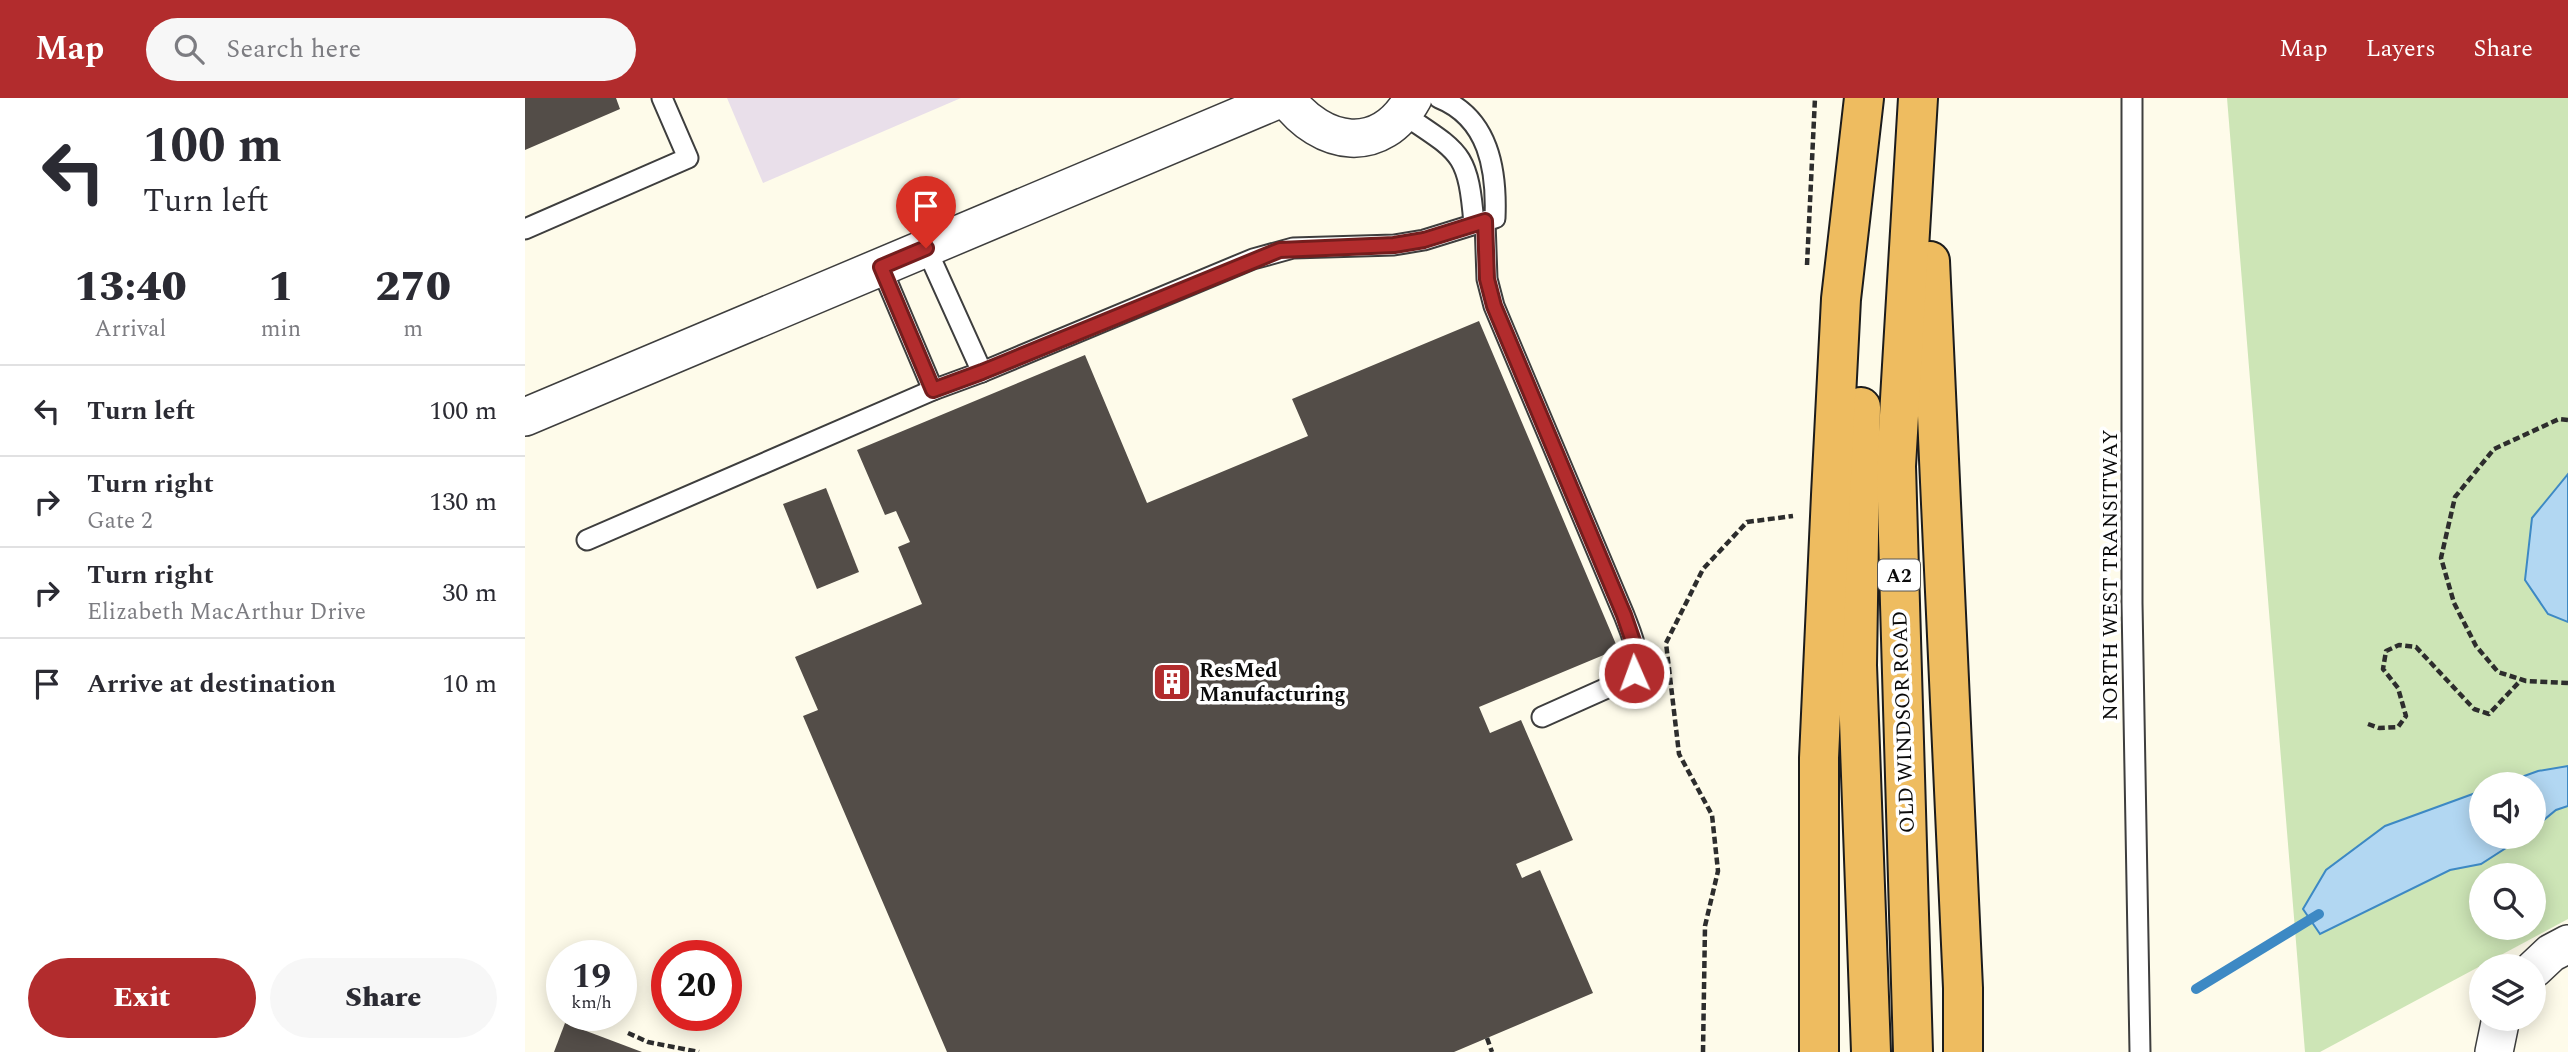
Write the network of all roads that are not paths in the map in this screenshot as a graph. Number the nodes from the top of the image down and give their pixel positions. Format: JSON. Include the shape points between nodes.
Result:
{"nodes":[{"id":1,"x":662,"y":98,"type":"edge"},
{"id":2,"x":1284,"y":98,"type":"edge"},
{"id":3,"x":1439,"y":98,"type":"edge"},
{"id":4,"x":1865,"y":98,"type":"edge"},
{"id":5,"x":1920,"y":98,"type":"edge"},
{"id":6,"x":2132,"y":98,"type":"edge"},
{"id":7,"x":1408,"y":106,"type":"edge"},
{"id":8,"x":1485,"y":221,"type":"junction"},
{"id":9,"x":525,"y":229,"type":"edge"},
{"id":10,"x":926,"y":248,"type":"junction"},
{"id":11,"x":881,"y":267,"type":"junction"},
{"id":12,"x":982,"y":372,"type":"junction"},
{"id":13,"x":933,"y":390,"type":"junction"},
{"id":14,"x":525,"y":417,"type":"edge"},
{"id":15,"x":587,"y":540,"type":"dead end"},
{"id":16,"x":1542,"y":717,"type":"dead end"},
{"id":17,"x":2568,"y":944,"type":"edge"},
{"id":18,"x":2546,"y":958,"type":"edge"},
{"id":19,"x":1819,"y":1052,"type":"edge"},
{"id":20,"x":1871,"y":1052,"type":"edge"},
{"id":21,"x":1913,"y":1052,"type":"edge"},
{"id":22,"x":1963,"y":1052,"type":"edge"},
{"id":23,"x":2140,"y":1052,"type":"edge"}],
"edges":[{"from":1,"to":9,"type":"lane","via":[[688,158]]},
{"from":2,"to":7,"type":"street","via":[[1314,127],[1356,139],[1391,127]]},
{"from":2,"to":10,"type":"street"},
{"from":3,"to":8,"type":"lane","via":[[1458,106],[1486,141],[1496,182]]},
{"from":4,"to":19,"type":"highway","via":[[1841,299],[1831,495],[1819,758]]},
{"from":4,"to":20,"type":"highway","name":"OLD WINDSOR ROAD","number":"A2","via":[[1857,664]]},
{"from":5,"to":21,"type":"highway","name":"OLD WINDSOR ROAD","number":"A2","via":[[1896,466]]},
{"from":5,"to":22,"type":"highway"},
{"from":6,"to":23,"type":"lane","name":"NORTH WEST TRANSITWAY","via":[[2132,603]]},
{"from":7,"to":8,"type":"lane","via":[[1463,160]]},
{"from":8,"to":12,"type":"lane","via":[[1394,245],[1280,250]]},
{"from":8,"to":16,"type":"lane","via":[[1487,279],[1494,306],[1636,650],[1634,673],[1627,679]]},
{"from":10,"to":11,"type":"street"},
{"from":10,"to":12,"type":"lane"},
{"from":11,"to":13,"type":"lane"},
{"from":11,"to":14,"type":"street"},
{"from":12,"to":13,"type":"lane"},
{"from":13,"to":15,"type":"lane"},
{"from":17,"to":18,"type":"street"}]}
